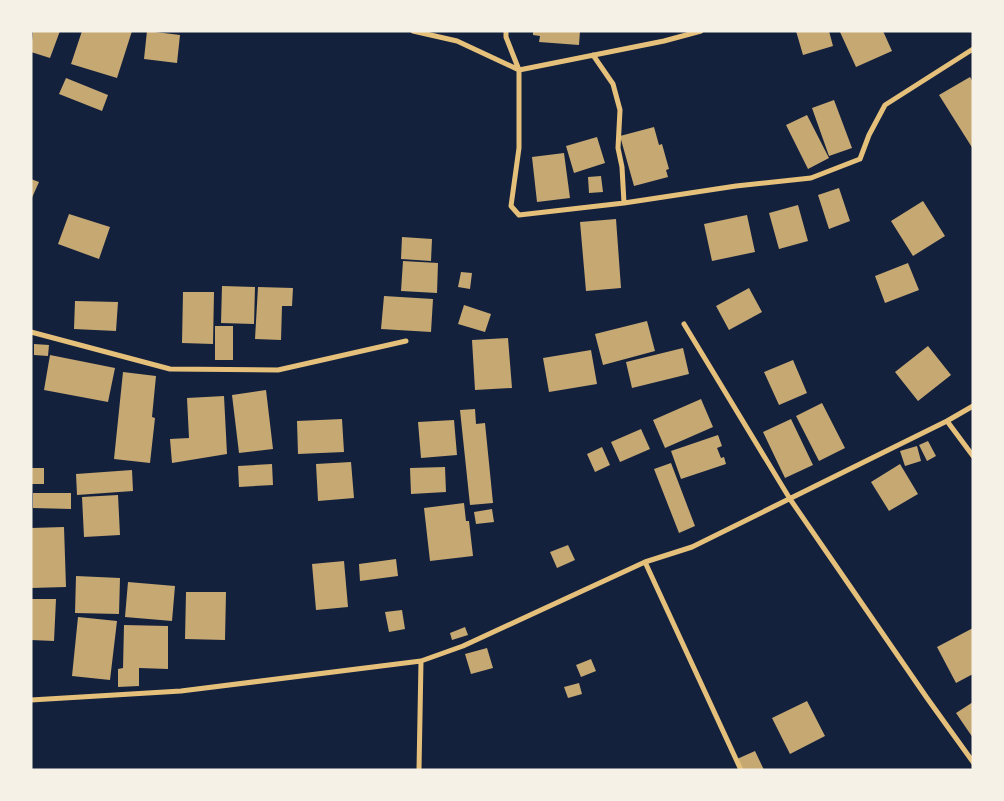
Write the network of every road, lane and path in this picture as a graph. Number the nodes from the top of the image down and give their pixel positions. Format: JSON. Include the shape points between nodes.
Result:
{"nodes":[{"id":1,"x":413,"y":31,"type":"edge"},
{"id":2,"x":506,"y":31,"type":"edge"},
{"id":3,"x":701,"y":31,"type":"edge"},
{"id":4,"x":973,"y":49,"type":"edge"},
{"id":5,"x":592,"y":55,"type":"junction"},
{"id":6,"x":519,"y":70,"type":"junction"},
{"id":7,"x":624,"y":203,"type":"junction"},
{"id":8,"x":684,"y":324,"type":"dead end"},
{"id":9,"x":31,"y":332,"type":"edge"},
{"id":10,"x":406,"y":341,"type":"dead end"},
{"id":11,"x":973,"y":406,"type":"edge"},
{"id":12,"x":947,"y":421,"type":"junction"},
{"id":13,"x":973,"y":456,"type":"edge"},
{"id":14,"x":790,"y":499,"type":"junction"},
{"id":15,"x":645,"y":562,"type":"junction"},
{"id":16,"x":421,"y":661,"type":"junction"},
{"id":17,"x":31,"y":700,"type":"edge"},
{"id":18,"x":973,"y":762,"type":"edge"},
{"id":19,"x":419,"y":770,"type":"edge"},
{"id":20,"x":740,"y":770,"type":"edge"}],
"edges":[{"from":1,"to":6,"type":"street","via":[[457,41]]},
{"from":2,"to":6,"type":"street"},
{"from":3,"to":5,"type":"street"},
{"from":4,"to":7,"type":"street","via":[[885,105],[860,159],[811,178]]},
{"from":5,"to":6,"type":"street"},
{"from":5,"to":7,"type":"street","via":[[613,84],[620,110],[618,148]]},
{"from":6,"to":7,"type":"street","via":[[519,148],[510,206],[519,215]]},
{"from":8,"to":14,"type":"street"},
{"from":9,"to":10,"type":"street","via":[[170,369],[278,370]]},
{"from":11,"to":12,"type":"street"},
{"from":12,"to":13,"type":"street"},
{"from":12,"to":14,"type":"street"},
{"from":14,"to":15,"type":"street","via":[[692,547]]},
{"from":14,"to":18,"type":"street"},
{"from":15,"to":16,"type":"street","via":[[463,646]]},
{"from":15,"to":20,"type":"street"},
{"from":16,"to":17,"type":"street","via":[[181,691]]},
{"from":16,"to":19,"type":"street"}]}
